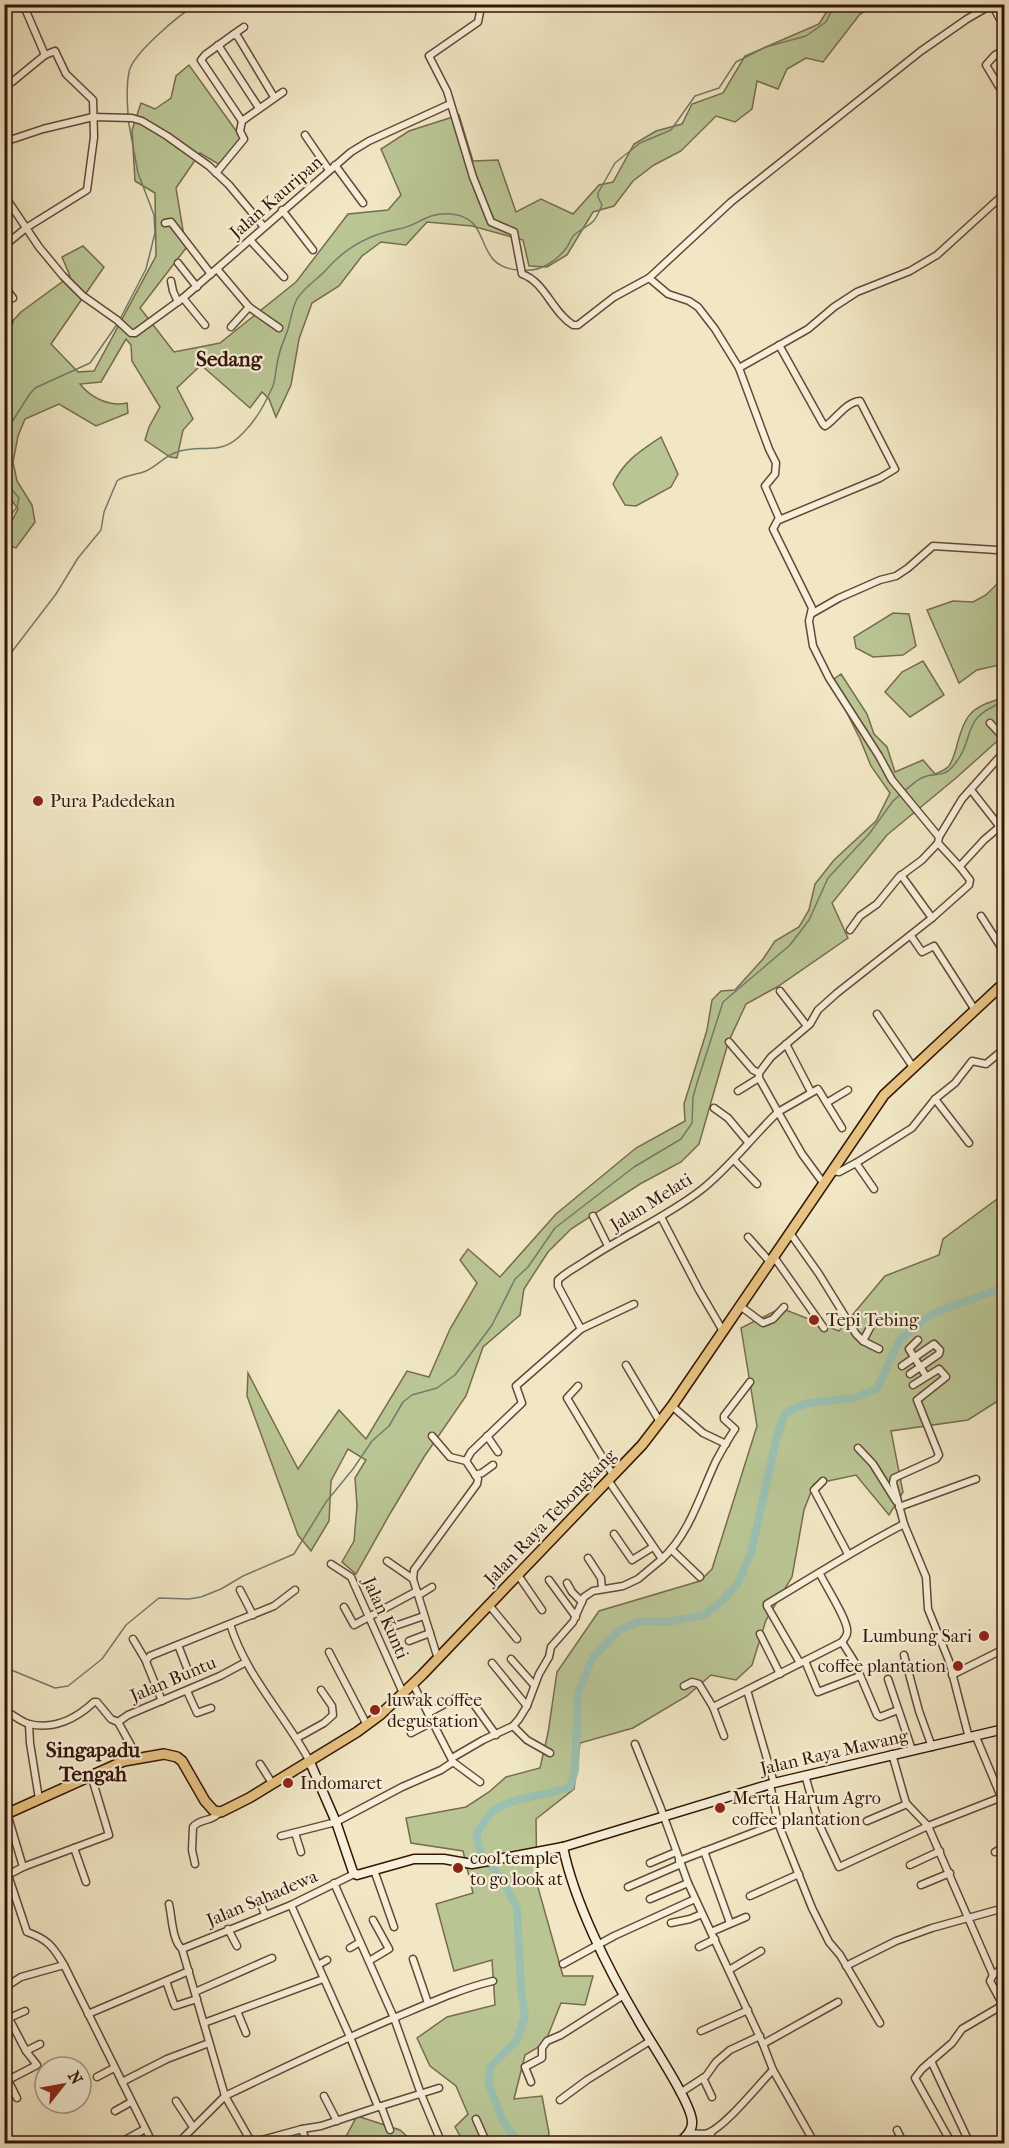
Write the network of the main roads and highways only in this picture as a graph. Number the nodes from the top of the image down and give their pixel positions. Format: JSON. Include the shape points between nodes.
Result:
{"nodes":[{"id":1,"x":1005,"y":983,"type":"edge"},
{"id":2,"x":1005,"y":1729,"type":"edge"},
{"id":3,"x":309,"y":1760,"type":"junction"},
{"id":4,"x":6,"y":1814,"type":"edge"},
{"id":5,"x":563,"y":1847,"type":"junction"},
{"id":6,"x":678,"y":2144,"type":"edge"}],
"edges":[{"from":1,"to":3,"type":"main road","name":"Jalan Raya Tebongkang","via":[[884,1095],[672,1407],[642,1444],[413,1684],[367,1725]]},
{"from":2,"to":5,"type":"main road","name":"Jalan Raya Mawang","via":[[772,1783]]},
{"from":3,"to":4,"type":"main road","name":"Jalan Raya Tebongkang","via":[[219,1813],[208,1806],[177,1757],[164,1754],[124,1761]]},
{"from":3,"to":5,"type":"main road","name":"Jalan Raya Mawang","via":[[354,1874],[421,1858],[479,1863]]},
{"from":5,"to":6,"type":"main road","via":[[599,1944],[691,2117],[690,2130]]}]}
